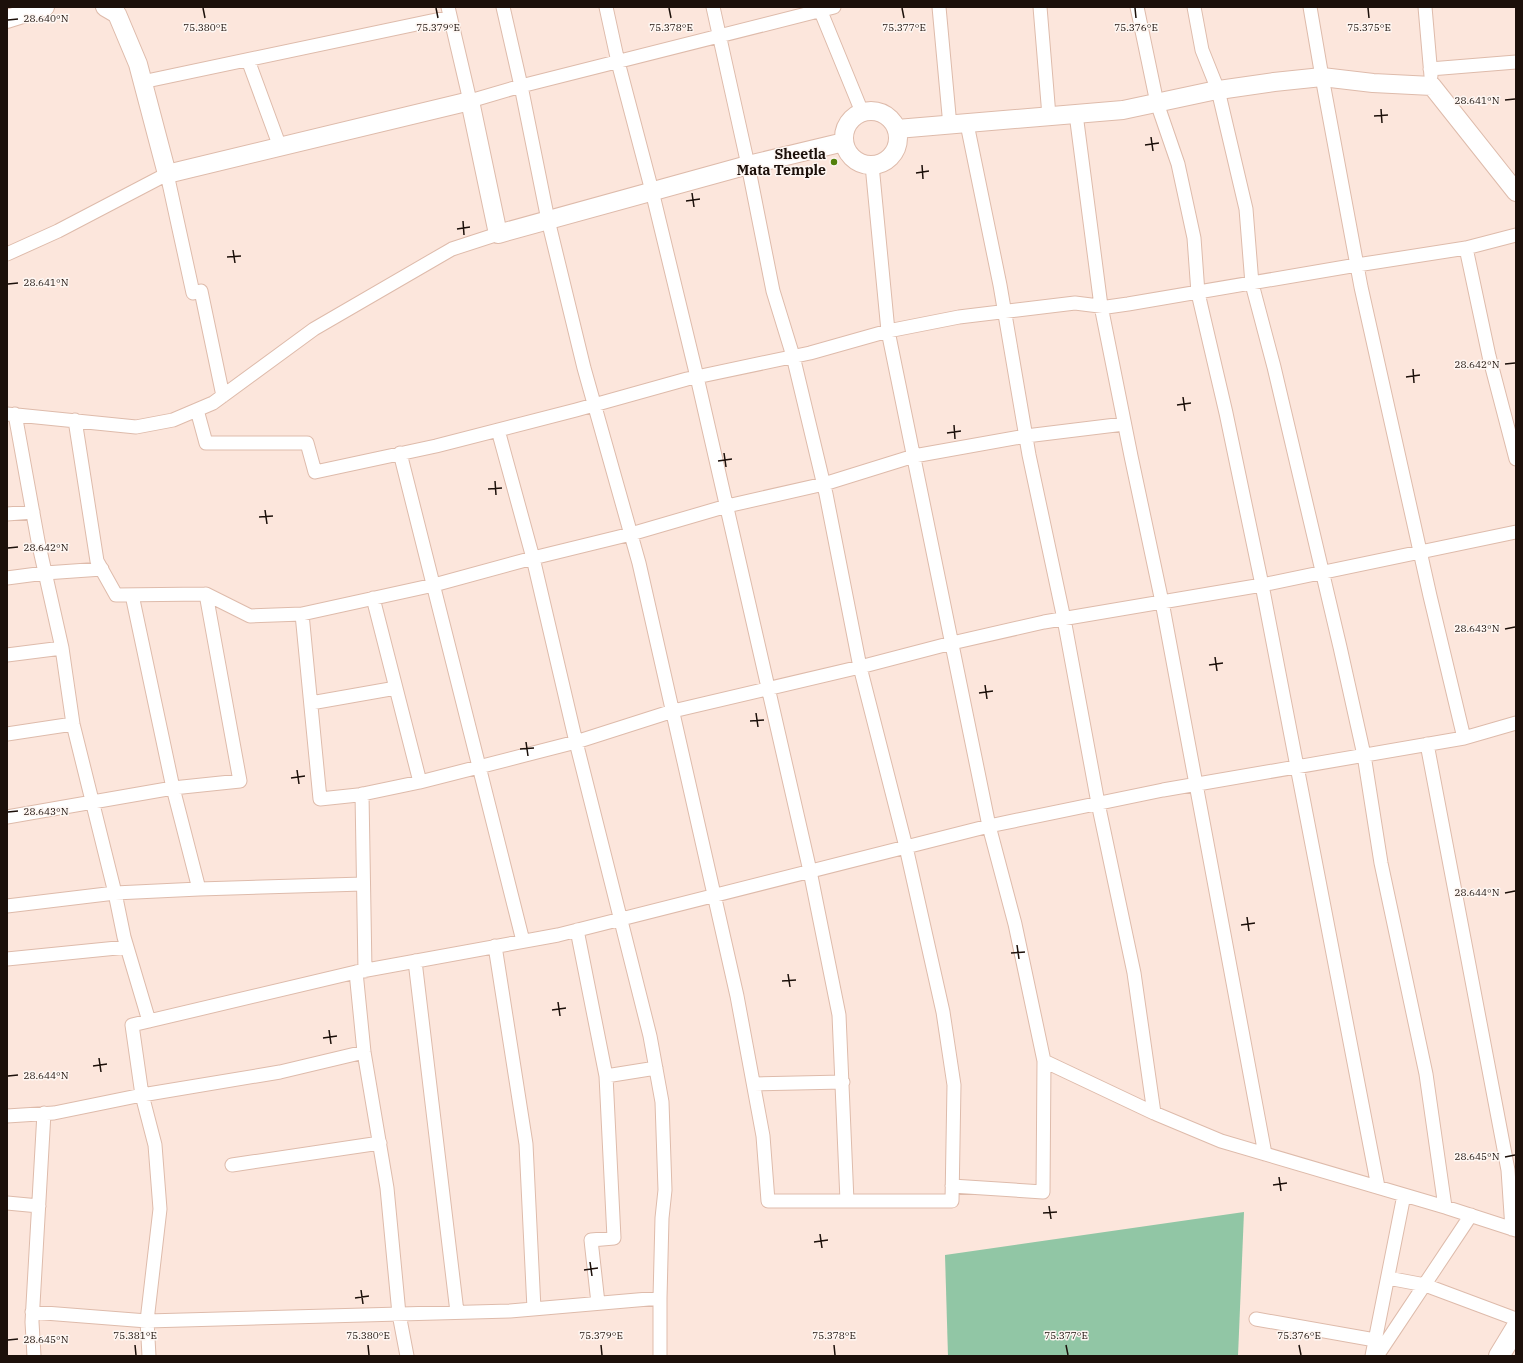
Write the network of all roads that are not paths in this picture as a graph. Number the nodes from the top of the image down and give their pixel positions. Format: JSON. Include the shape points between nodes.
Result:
{"nodes":[{"id":1,"x":105,"y":7,"type":"edge"},
{"id":2,"x":503,"y":7,"type":"edge"},
{"id":3,"x":606,"y":7,"type":"edge"},
{"id":4,"x":713,"y":7,"type":"edge"},
{"id":5,"x":834,"y":7,"type":"edge"},
{"id":6,"x":938,"y":7,"type":"edge"},
{"id":7,"x":1040,"y":7,"type":"edge"},
{"id":8,"x":1137,"y":7,"type":"edge"},
{"id":9,"x":1194,"y":7,"type":"edge"},
{"id":10,"x":1310,"y":7,"type":"edge"},
{"id":11,"x":1425,"y":7,"type":"edge"},
{"id":12,"x":37,"y":8,"type":"edge"},
{"id":13,"x":819,"y":9,"type":"edge"},
{"id":14,"x":449,"y":12,"type":"edge"},
{"id":15,"x":7,"y":18,"type":"edge"},
{"id":16,"x":720,"y":36,"type":"junction"},
{"id":17,"x":248,"y":60,"type":"junction"},
{"id":18,"x":618,"y":62,"type":"junction"},
{"id":19,"x":1516,"y":62,"type":"edge"},
{"id":20,"x":1322,"y":77,"type":"junction"},
{"id":21,"x":1431,"y":77,"type":"junction"},
{"id":22,"x":142,"y":82,"type":"junction"},
{"id":23,"x":521,"y":86,"type":"junction"},
{"id":24,"x":1218,"y":90,"type":"junction"},
{"id":25,"x":470,"y":101,"type":"junction"},
{"id":26,"x":1157,"y":103,"type":"junction"},
{"id":27,"x":862,"y":112,"type":"junction"},
{"id":28,"x":1076,"y":114,"type":"junction"},
{"id":29,"x":1049,"y":116,"type":"junction"},
{"id":30,"x":958,"y":125,"type":"junction"},
{"id":31,"x":897,"y":129,"type":"junction"},
{"id":32,"x":844,"y":142,"type":"junction"},
{"id":33,"x":280,"y":147,"type":"junction"},
{"id":34,"x":748,"y":165,"type":"junction"},
{"id":35,"x":872,"y":165,"type":"junction"},
{"id":36,"x":167,"y":174,"type":"junction"},
{"id":37,"x":652,"y":191,"type":"junction"},
{"id":38,"x":1516,"y":192,"type":"edge"},
{"id":39,"x":548,"y":220,"type":"junction"},
{"id":40,"x":498,"y":234,"type":"junction"},
{"id":41,"x":1516,"y":235,"type":"edge"},
{"id":42,"x":1466,"y":248,"type":"junction"},
{"id":43,"x":7,"y":254,"type":"edge"},
{"id":44,"x":1357,"y":265,"type":"junction"},
{"id":45,"x":1252,"y":284,"type":"junction"},
{"id":46,"x":1198,"y":293,"type":"junction"},
{"id":47,"x":1101,"y":306,"type":"junction"},
{"id":48,"x":1004,"y":312,"type":"junction"},
{"id":49,"x":888,"y":331,"type":"junction"},
{"id":50,"x":793,"y":356,"type":"junction"},
{"id":51,"x":697,"y":377,"type":"junction"},
{"id":52,"x":223,"y":396,"type":"junction"},
{"id":53,"x":594,"y":405,"type":"junction"},
{"id":54,"x":197,"y":410,"type":"junction"},
{"id":55,"x":11,"y":414,"type":"edge"},
{"id":56,"x":75,"y":420,"type":"junction"},
{"id":57,"x":1124,"y":424,"type":"junction"},
{"id":58,"x":498,"y":430,"type":"junction"},
{"id":59,"x":1026,"y":436,"type":"junction"},
{"id":60,"x":400,"y":453,"type":"junction"},
{"id":61,"x":914,"y":456,"type":"junction"},
{"id":62,"x":1516,"y":459,"type":"edge"},
{"id":63,"x":824,"y":484,"type":"junction"},
{"id":64,"x":727,"y":506,"type":"junction"},
{"id":65,"x":33,"y":512,"type":"junction"},
{"id":66,"x":7,"y":514,"type":"edge"},
{"id":67,"x":1516,"y":532,"type":"edge"},
{"id":68,"x":631,"y":534,"type":"junction"},
{"id":69,"x":1420,"y":552,"type":"junction"},
{"id":70,"x":533,"y":558,"type":"junction"},
{"id":71,"x":102,"y":569,"type":"junction"},
{"id":72,"x":1323,"y":572,"type":"junction"},
{"id":73,"x":46,"y":573,"type":"junction"},
{"id":74,"x":7,"y":578,"type":"edge"},
{"id":75,"x":434,"y":585,"type":"junction"},
{"id":76,"x":1262,"y":585,"type":"junction"},
{"id":77,"x":206,"y":594,"type":"junction"},
{"id":78,"x":132,"y":595,"type":"junction"},
{"id":79,"x":372,"y":598,"type":"junction"},
{"id":80,"x":1162,"y":602,"type":"junction"},
{"id":81,"x":302,"y":614,"type":"junction"},
{"id":82,"x":1064,"y":618,"type":"junction"},
{"id":83,"x":952,"y":642,"type":"junction"},
{"id":84,"x":62,"y":648,"type":"junction"},
{"id":85,"x":7,"y":654,"type":"edge"},
{"id":86,"x":860,"y":667,"type":"junction"},
{"id":87,"x":396,"y":688,"type":"junction"},
{"id":88,"x":768,"y":690,"type":"junction"},
{"id":89,"x":311,"y":703,"type":"junction"},
{"id":90,"x":672,"y":711,"type":"junction"},
{"id":91,"x":1516,"y":723,"type":"edge"},
{"id":92,"x":73,"y":724,"type":"junction"},
{"id":93,"x":7,"y":734,"type":"edge"},
{"id":94,"x":1464,"y":738,"type":"junction"},
{"id":95,"x":576,"y":742,"type":"junction"},
{"id":96,"x":1427,"y":744,"type":"junction"},
{"id":97,"x":1364,"y":755,"type":"junction"},
{"id":98,"x":1297,"y":766,"type":"junction"},
{"id":99,"x":479,"y":767,"type":"junction"},
{"id":100,"x":420,"y":782,"type":"junction"},
{"id":101,"x":1196,"y":784,"type":"junction"},
{"id":102,"x":173,"y":788,"type":"junction"},
{"id":103,"x":362,"y":794,"type":"junction"},
{"id":104,"x":93,"y":801,"type":"junction"},
{"id":105,"x":1098,"y":803,"type":"junction"},
{"id":106,"x":7,"y":817,"type":"edge"},
{"id":107,"x":989,"y":826,"type":"junction"},
{"id":108,"x":906,"y":847,"type":"junction"},
{"id":109,"x":810,"y":871,"type":"junction"},
{"id":110,"x":363,"y":884,"type":"junction"},
{"id":111,"x":199,"y":889,"type":"junction"},
{"id":112,"x":115,"y":893,"type":"junction"},
{"id":113,"x":714,"y":896,"type":"junction"},
{"id":114,"x":7,"y":906,"type":"edge"},
{"id":115,"x":622,"y":919,"type":"junction"},
{"id":116,"x":577,"y":930,"type":"junction"},
{"id":117,"x":524,"y":941,"type":"junction"},
{"id":118,"x":495,"y":946,"type":"junction"},
{"id":119,"x":127,"y":947,"type":"junction"},
{"id":120,"x":7,"y":958,"type":"edge"},
{"id":121,"x":415,"y":961,"type":"junction"},
{"id":122,"x":360,"y":971,"type":"junction"},
{"id":123,"x":149,"y":1021,"type":"junction"},
{"id":124,"x":364,"y":1052,"type":"junction"},
{"id":125,"x":1044,"y":1061,"type":"junction"},
{"id":126,"x":656,"y":1068,"type":"junction"},
{"id":127,"x":606,"y":1076,"type":"junction"},
{"id":128,"x":842,"y":1082,"type":"junction"},
{"id":129,"x":754,"y":1084,"type":"junction"},
{"id":130,"x":142,"y":1095,"type":"junction"},
{"id":131,"x":1154,"y":1113,"type":"junction"},
{"id":132,"x":44,"y":1114,"type":"junction"},
{"id":133,"x":7,"y":1116,"type":"edge"},
{"id":134,"x":380,"y":1143,"type":"junction"},
{"id":135,"x":1265,"y":1154,"type":"junction"},
{"id":136,"x":232,"y":1165,"type":"dead end"},
{"id":137,"x":952,"y":1186,"type":"junction"},
{"id":138,"x":1378,"y":1187,"type":"junction"},
{"id":139,"x":1404,"y":1195,"type":"junction"},
{"id":140,"x":848,"y":1201,"type":"junction"},
{"id":141,"x":7,"y":1203,"type":"edge"},
{"id":142,"x":39,"y":1206,"type":"junction"},
{"id":143,"x":1445,"y":1207,"type":"junction"},
{"id":144,"x":1471,"y":1215,"type":"junction"},
{"id":145,"x":1514,"y":1230,"type":"edge"},
{"id":146,"x":1388,"y":1278,"type":"junction"},
{"id":147,"x":1425,"y":1285,"type":"junction"},
{"id":148,"x":660,"y":1298,"type":"junction"},
{"id":149,"x":598,"y":1303,"type":"junction"},
{"id":150,"x":534,"y":1309,"type":"junction"},
{"id":151,"x":32,"y":1312,"type":"junction"},
{"id":152,"x":457,"y":1312,"type":"junction"},
{"id":153,"x":399,"y":1314,"type":"junction"},
{"id":154,"x":1256,"y":1319,"type":"dead end"},
{"id":155,"x":1516,"y":1319,"type":"edge"},
{"id":156,"x":147,"y":1321,"type":"junction"},
{"id":157,"x":1516,"y":1328,"type":"edge"},
{"id":158,"x":1376,"y":1340,"type":"junction"},
{"id":159,"x":34,"y":1356,"type":"edge"},
{"id":160,"x":149,"y":1356,"type":"edge"},
{"id":161,"x":407,"y":1356,"type":"edge"},
{"id":162,"x":660,"y":1356,"type":"edge"},
{"id":163,"x":1372,"y":1356,"type":"edge"},
{"id":164,"x":1377,"y":1356,"type":"edge"},
{"id":165,"x":1499,"y":1356,"type":"edge"}],
"edges":[{"from":1,"to":22,"type":"street","via":[[117,14],[138,64]]},
{"from":2,"to":23,"type":"street"},
{"from":3,"to":18,"type":"street"},
{"from":4,"to":16,"type":"street"},
{"from":5,"to":13,"type":"street"},
{"from":6,"to":30,"type":"street"},
{"from":7,"to":29,"type":"street"},
{"from":8,"to":26,"type":"street"},
{"from":9,"to":24,"type":"street","via":[[1202,50]]},
{"from":10,"to":20,"type":"street"},
{"from":11,"to":21,"type":"street"},
{"from":12,"to":15,"type":"street"},
{"from":13,"to":16,"type":"street"},
{"from":13,"to":27,"type":"street"},
{"from":14,"to":17,"type":"street"},
{"from":14,"to":25,"type":"street"},
{"from":16,"to":18,"type":"street"},
{"from":16,"to":34,"type":"street"},
{"from":17,"to":22,"type":"street"},
{"from":17,"to":33,"type":"street"},
{"from":18,"to":23,"type":"street"},
{"from":18,"to":37,"type":"street"},
{"from":19,"to":21,"type":"street"},
{"from":20,"to":21,"type":"street","via":[[1373,83]]},
{"from":20,"to":24,"type":"street"},
{"from":20,"to":44,"type":"street"},
{"from":21,"to":38,"type":"street"},
{"from":22,"to":36,"type":"street"},
{"from":23,"to":25,"type":"street"},
{"from":23,"to":39,"type":"street"},
{"from":24,"to":26,"type":"street"},
{"from":24,"to":45,"type":"street","via":[[1246,209]]},
{"from":25,"to":33,"type":"street"},
{"from":25,"to":40,"type":"street"},
{"from":26,"to":28,"type":"street","via":[[1123,110]]},
{"from":26,"to":46,"type":"street","via":[[1178,164],[1194,238]]},
{"from":27,"to":31,"type":"street","via":[[871,110],[882,113],[888,116]]},
{"from":27,"to":32,"type":"street","via":[[848,123]]},
{"from":28,"to":29,"type":"street"},
{"from":28,"to":47,"type":"street"},
{"from":29,"to":30,"type":"street"},
{"from":30,"to":31,"type":"street"},
{"from":30,"to":48,"type":"street","via":[[1000,285]]},
{"from":31,"to":35,"type":"street","via":[[898,145],[891,157],[882,163]]},
{"from":32,"to":34,"type":"street"},
{"from":32,"to":35,"type":"street","via":[[855,160]]},
{"from":33,"to":36,"type":"street"},
{"from":34,"to":37,"type":"street"},
{"from":34,"to":50,"type":"street","via":[[773,291]]},
{"from":35,"to":49,"type":"street"},
{"from":36,"to":43,"type":"street","via":[[58,231]]},
{"from":36,"to":52,"type":"street","via":[[193,293],[201,291]]},
{"from":37,"to":39,"type":"street"},
{"from":37,"to":51,"type":"street"},
{"from":39,"to":40,"type":"street"},
{"from":39,"to":53,"type":"street"},
{"from":40,"to":52,"type":"street","via":[[452,250],[314,329]]},
{"from":41,"to":42,"type":"street"},
{"from":42,"to":44,"type":"street"},
{"from":42,"to":62,"type":"street","via":[[1489,356]]},
{"from":44,"to":45,"type":"street"},
{"from":44,"to":69,"type":"street"},
{"from":45,"to":46,"type":"street"},
{"from":45,"to":72,"type":"street"},
{"from":46,"to":47,"type":"street"},
{"from":46,"to":76,"type":"street"},
{"from":47,"to":48,"type":"street","via":[[1075,304]]},
{"from":47,"to":57,"type":"street"},
{"from":48,"to":49,"type":"street","via":[[959,317]]},
{"from":48,"to":59,"type":"street"},
{"from":49,"to":50,"type":"street"},
{"from":49,"to":61,"type":"street"},
{"from":50,"to":51,"type":"street"},
{"from":50,"to":63,"type":"street"},
{"from":51,"to":53,"type":"street"},
{"from":51,"to":64,"type":"street"},
{"from":52,"to":54,"type":"street"},
{"from":53,"to":58,"type":"street"},
{"from":53,"to":68,"type":"street"},
{"from":54,"to":56,"type":"street","via":[[173,420],[136,427]]},
{"from":54,"to":60,"type":"street","via":[[206,443],[307,443],[315,472]]},
{"from":55,"to":56,"type":"street"},
{"from":55,"to":65,"type":"street"},
{"from":56,"to":71,"type":"street","via":[[97,561]]},
{"from":57,"to":59,"type":"street"},
{"from":57,"to":80,"type":"street"},
{"from":58,"to":60,"type":"street"},
{"from":58,"to":70,"type":"street"},
{"from":59,"to":61,"type":"street"},
{"from":59,"to":82,"type":"street"},
{"from":60,"to":75,"type":"street"},
{"from":61,"to":63,"type":"street"},
{"from":61,"to":83,"type":"street"},
{"from":63,"to":64,"type":"street"},
{"from":63,"to":86,"type":"street"},
{"from":64,"to":68,"type":"street"},
{"from":64,"to":88,"type":"street"},
{"from":65,"to":66,"type":"street"},
{"from":65,"to":73,"type":"street"},
{"from":67,"to":69,"type":"street"},
{"from":68,"to":70,"type":"street"},
{"from":68,"to":90,"type":"street"},
{"from":69,"to":72,"type":"street"},
{"from":69,"to":94,"type":"street"},
{"from":70,"to":75,"type":"street"},
{"from":70,"to":95,"type":"street"},
{"from":71,"to":73,"type":"street"},
{"from":71,"to":78,"type":"street","via":[[116,595]]},
{"from":72,"to":76,"type":"street"},
{"from":72,"to":97,"type":"street"},
{"from":73,"to":74,"type":"street"},
{"from":73,"to":84,"type":"street"},
{"from":75,"to":79,"type":"street"},
{"from":75,"to":99,"type":"street"},
{"from":76,"to":80,"type":"street"},
{"from":76,"to":98,"type":"street"},
{"from":77,"to":78,"type":"street"},
{"from":77,"to":81,"type":"street","via":[[250,616]]},
{"from":77,"to":102,"type":"street","via":[[240,781]]},
{"from":78,"to":102,"type":"street"},
{"from":79,"to":81,"type":"street"},
{"from":79,"to":87,"type":"street"},
{"from":80,"to":82,"type":"street"},
{"from":80,"to":101,"type":"street"},
{"from":81,"to":89,"type":"street"},
{"from":82,"to":83,"type":"street"},
{"from":82,"to":105,"type":"street"},
{"from":83,"to":86,"type":"street"},
{"from":83,"to":107,"type":"street"},
{"from":84,"to":85,"type":"street"},
{"from":84,"to":92,"type":"street"},
{"from":86,"to":88,"type":"street"},
{"from":86,"to":108,"type":"street"},
{"from":87,"to":89,"type":"street"},
{"from":87,"to":100,"type":"street"},
{"from":88,"to":90,"type":"street"},
{"from":88,"to":109,"type":"street"},
{"from":89,"to":103,"type":"street","via":[[320,799]]},
{"from":90,"to":95,"type":"street"},
{"from":90,"to":113,"type":"street"},
{"from":91,"to":94,"type":"street"},
{"from":92,"to":93,"type":"street"},
{"from":92,"to":104,"type":"street"},
{"from":94,"to":96,"type":"street"},
{"from":95,"to":99,"type":"street"},
{"from":95,"to":115,"type":"street"},
{"from":96,"to":97,"type":"street"},
{"from":96,"to":145,"type":"street","via":[[1508,1170]]},
{"from":97,"to":98,"type":"street"},
{"from":97,"to":143,"type":"street","via":[[1381,864],[1426,1074]]},
{"from":98,"to":101,"type":"street"},
{"from":98,"to":138,"type":"street"},
{"from":99,"to":100,"type":"street"},
{"from":99,"to":117,"type":"street"},
{"from":100,"to":103,"type":"street"},
{"from":101,"to":105,"type":"street"},
{"from":101,"to":135,"type":"street"},
{"from":102,"to":104,"type":"street"},
{"from":102,"to":111,"type":"street"},
{"from":103,"to":110,"type":"street"},
{"from":104,"to":106,"type":"street"},
{"from":104,"to":112,"type":"street"},
{"from":105,"to":107,"type":"street"},
{"from":105,"to":131,"type":"street","via":[[1134,973]]},
{"from":107,"to":108,"type":"street"},
{"from":107,"to":125,"type":"street","via":[[1015,924]]},
{"from":108,"to":109,"type":"street"},
{"from":108,"to":137,"type":"street","via":[[943,1012],[954,1085]]},
{"from":109,"to":113,"type":"street"},
{"from":109,"to":128,"type":"street","via":[[839,1015]]},
{"from":110,"to":111,"type":"street"},
{"from":110,"to":122,"type":"street"},
{"from":111,"to":112,"type":"street"},
{"from":112,"to":114,"type":"street"},
{"from":112,"to":119,"type":"street"},
{"from":113,"to":115,"type":"street"},
{"from":113,"to":129,"type":"street"},
{"from":115,"to":116,"type":"street"},
{"from":115,"to":126,"type":"street"},
{"from":116,"to":117,"type":"street"},
{"from":116,"to":127,"type":"street"},
{"from":117,"to":118,"type":"street"},
{"from":118,"to":121,"type":"street"},
{"from":118,"to":150,"type":"street","via":[[526,1144]]},
{"from":119,"to":120,"type":"street"},
{"from":119,"to":123,"type":"street"},
{"from":121,"to":122,"type":"street"},
{"from":121,"to":152,"type":"street"},
{"from":122,"to":123,"type":"street"},
{"from":122,"to":124,"type":"street"},
{"from":123,"to":130,"type":"street","via":[[132,1025]]},
{"from":124,"to":130,"type":"street","via":[[280,1072]]},
{"from":124,"to":134,"type":"street"},
{"from":125,"to":131,"type":"street"},
{"from":125,"to":137,"type":"street","via":[[1043,1192]]},
{"from":126,"to":127,"type":"street"},
{"from":126,"to":148,"type":"street","via":[[662,1102],[665,1190]]},
{"from":127,"to":149,"type":"street","via":[[614,1238],[591,1240]]},
{"from":128,"to":129,"type":"street"},
{"from":128,"to":140,"type":"street"},
{"from":129,"to":140,"type":"street","via":[[763,1136],[768,1201]]},
{"from":130,"to":132,"type":"street"},
{"from":130,"to":156,"type":"street","via":[[155,1145],[160,1209]]},
{"from":131,"to":135,"type":"street","via":[[1221,1141]]},
{"from":132,"to":133,"type":"street"},
{"from":132,"to":142,"type":"street"},
{"from":134,"to":136,"type":"street"},
{"from":134,"to":153,"type":"street"},
{"from":135,"to":138,"type":"street"},
{"from":137,"to":140,"type":"street","via":[[952,1201]]},
{"from":138,"to":139,"type":"street"},
{"from":139,"to":143,"type":"street"},
{"from":139,"to":146,"type":"street"},
{"from":141,"to":142,"type":"street"},
{"from":142,"to":151,"type":"street"},
{"from":143,"to":144,"type":"street"},
{"from":144,"to":145,"type":"street"},
{"from":144,"to":147,"type":"street"},
{"from":146,"to":147,"type":"street"},
{"from":146,"to":158,"type":"street"},
{"from":147,"to":155,"type":"street"},
{"from":147,"to":164,"type":"street"},
{"from":148,"to":149,"type":"street"},
{"from":148,"to":162,"type":"street"},
{"from":149,"to":150,"type":"street"},
{"from":150,"to":152,"type":"street"},
{"from":151,"to":156,"type":"street"},
{"from":151,"to":159,"type":"street"},
{"from":152,"to":153,"type":"street"},
{"from":153,"to":156,"type":"street"},
{"from":153,"to":161,"type":"street"},
{"from":154,"to":158,"type":"street"},
{"from":156,"to":160,"type":"street"},
{"from":157,"to":165,"type":"main road"},
{"from":158,"to":163,"type":"street"}]}
